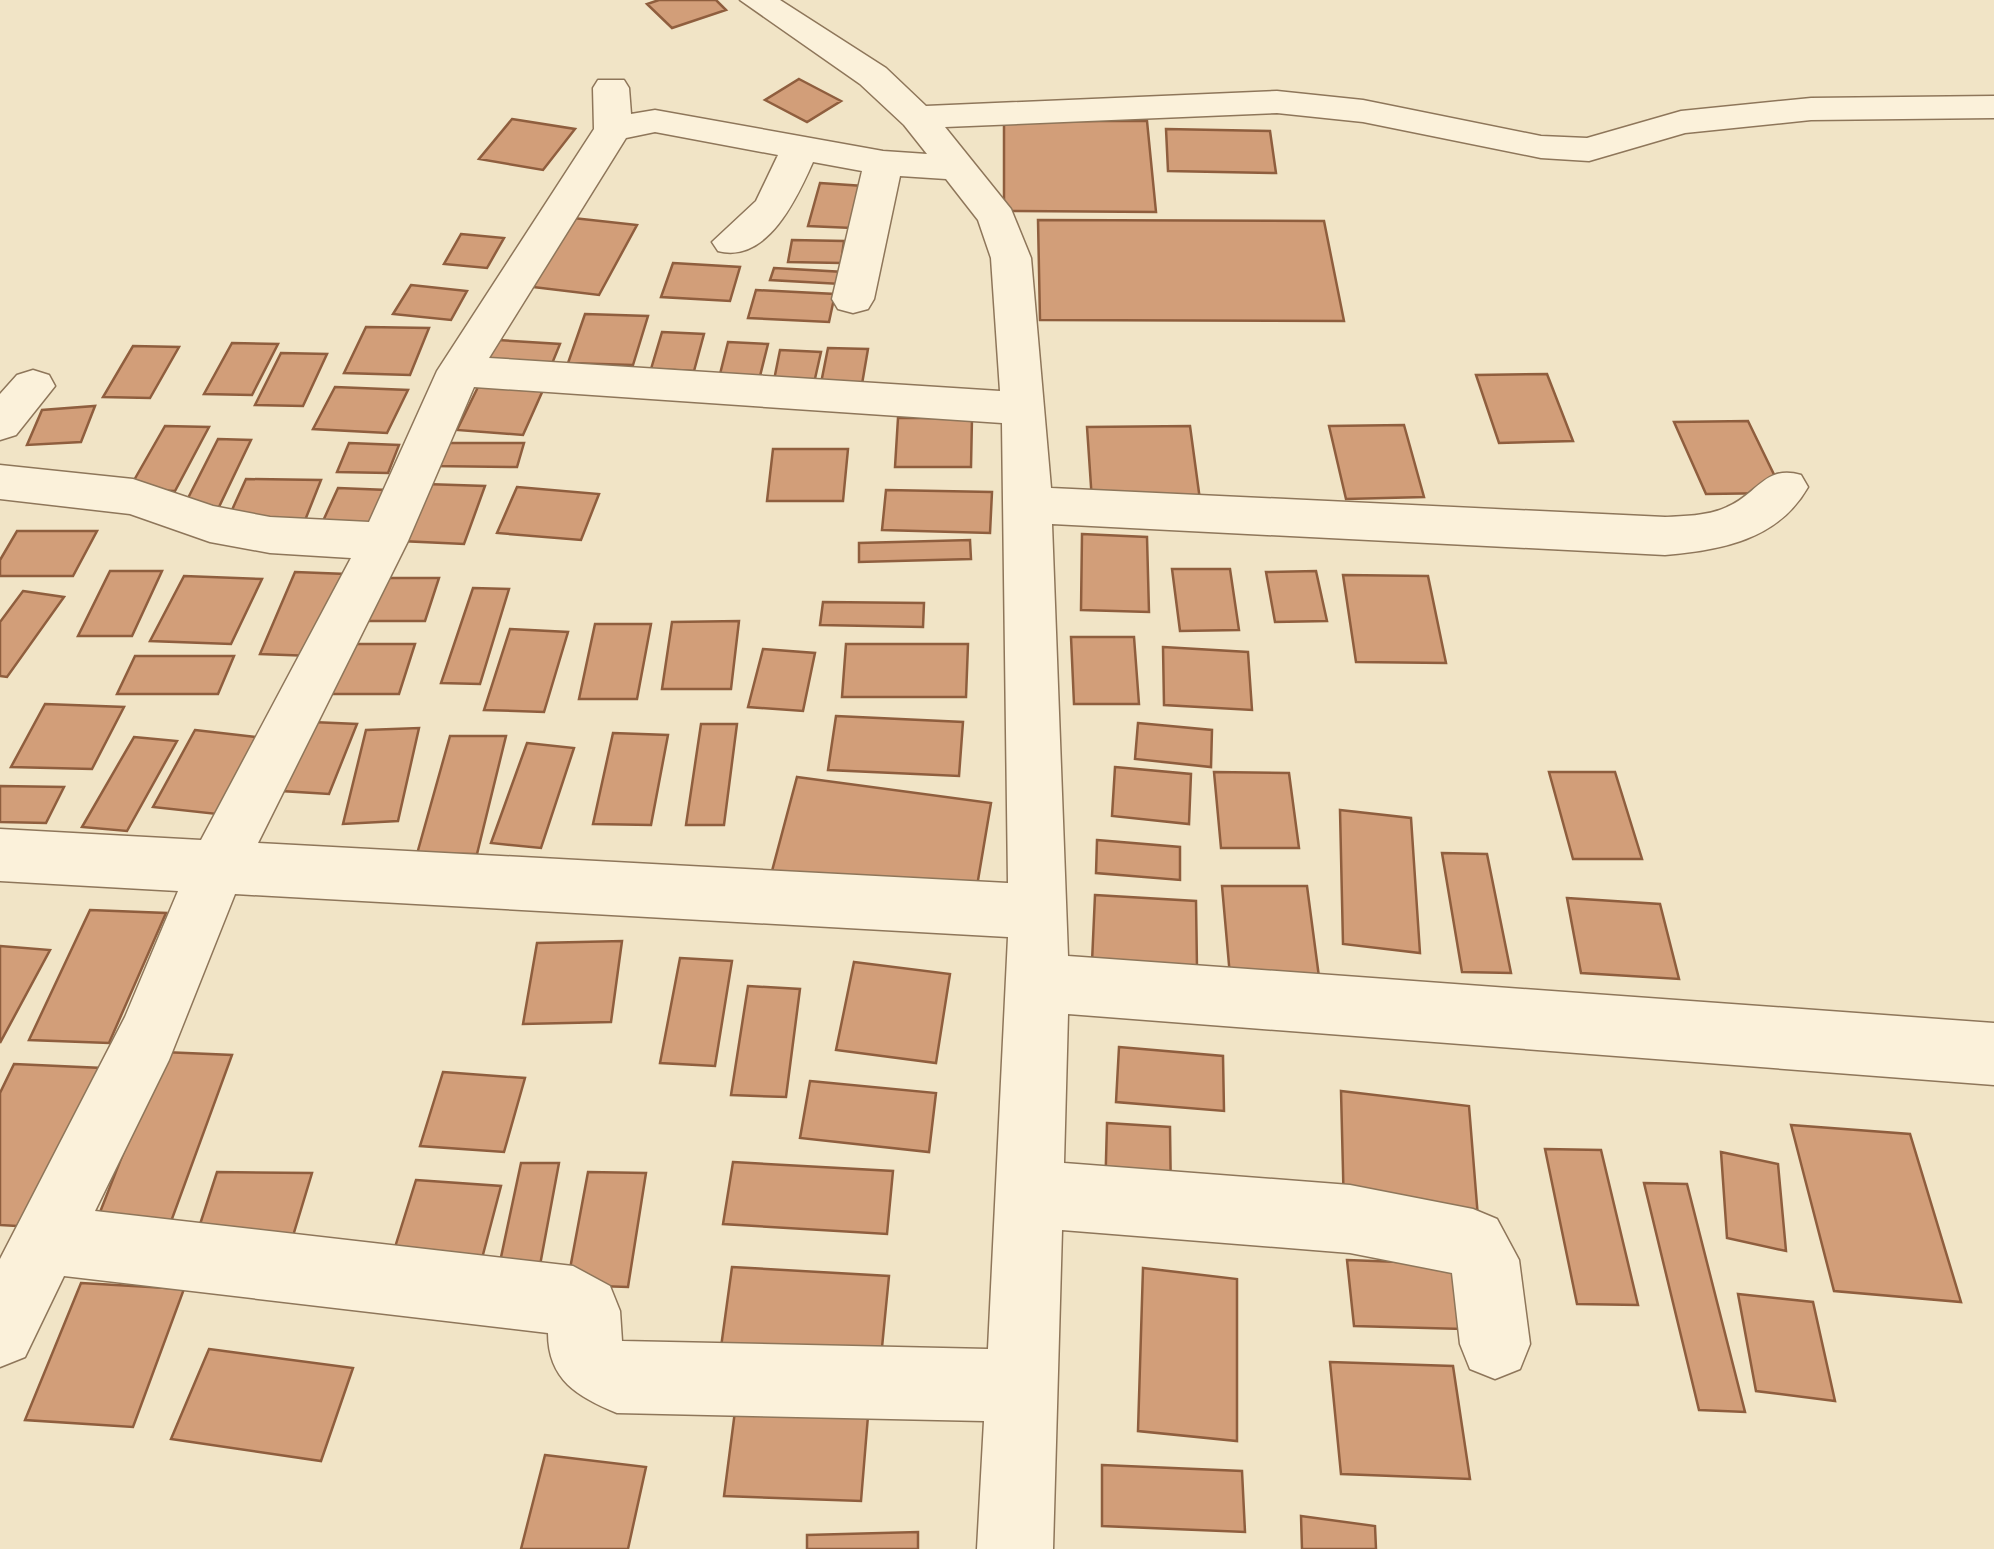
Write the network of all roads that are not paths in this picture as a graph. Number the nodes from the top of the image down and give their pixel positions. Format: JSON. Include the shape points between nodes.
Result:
{"nodes":[{"id":1,"x":757,"y":0,"type":"edge"},
{"id":2,"x":1994,"y":107,"type":"edge"},
{"id":3,"x":937,"y":141,"type":"junction"},
{"id":4,"x":800,"y":149,"type":"junction"},
{"id":5,"x":883,"y":163,"type":"junction"},
{"id":6,"x":732,"y":242,"type":"dead end"},
{"id":7,"x":853,"y":299,"type":"dead end"},
{"id":8,"x":459,"y":370,"type":"junction"},
{"id":9,"x":33,"y":386,"type":"dead end"},
{"id":10,"x":1025,"y":409,"type":"junction"},
{"id":11,"x":0,"y":424,"type":"edge"},
{"id":12,"x":0,"y":482,"type":"edge"},
{"id":13,"x":1784,"y":487,"type":"dead end"},
{"id":14,"x":1026,"y":505,"type":"junction"},
{"id":15,"x":384,"y":542,"type":"junction"},
{"id":16,"x":0,"y":854,"type":"edge"},
{"id":17,"x":216,"y":870,"type":"junction"},
{"id":18,"x":1038,"y":912,"type":"junction"},
{"id":19,"x":1040,"y":983,"type":"junction"},
{"id":20,"x":1994,"y":1054,"type":"edge"},
{"id":21,"x":1030,"y":1194,"type":"junction"},
{"id":22,"x":49,"y":1240,"type":"junction"},
{"id":23,"x":0,"y":1332,"type":"edge"},
{"id":24,"x":1495,"y":1344,"type":"dead end"},
{"id":25,"x":1020,"y":1386,"type":"junction"},
{"id":26,"x":1015,"y":1549,"type":"edge"}],
"edges":[{"from":1,"to":3,"type":"street","via":[[873,76]]},
{"from":2,"to":3,"type":"street","via":[[1812,109],[1681,122],[1589,150],[1540,148],[1363,111],[1278,102]]},
{"from":3,"to":5,"type":"street"},
{"from":3,"to":10,"type":"street","via":[[998,218],[1011,258]]},
{"from":4,"to":5,"type":"street"},
{"from":4,"to":6,"type":"street","via":[[773,208]]},
{"from":4,"to":8,"type":"street","via":[[612,109]]},
{"from":5,"to":7,"type":"street"},
{"from":8,"to":10,"type":"street"},
{"from":8,"to":15,"type":"street"},
{"from":9,"to":11,"type":"street"},
{"from":10,"to":14,"type":"street"},
{"from":12,"to":15,"type":"street","via":[[133,496],[210,524],[270,535]]},
{"from":13,"to":14,"type":"street","via":[[1774,502],[1737,524],[1665,536]]},
{"from":14,"to":18,"type":"street"},
{"from":15,"to":17,"type":"street"},
{"from":16,"to":17,"type":"street"},
{"from":17,"to":18,"type":"street"},
{"from":17,"to":22,"type":"street","via":[[147,1038]]},
{"from":18,"to":19,"type":"street"},
{"from":19,"to":20,"type":"street"},
{"from":19,"to":21,"type":"street"},
{"from":21,"to":24,"type":"street","via":[[1350,1218],[1473,1243],[1485,1260]]},
{"from":21,"to":25,"type":"street"},
{"from":22,"to":23,"type":"street"},
{"from":22,"to":25,"type":"street","via":[[573,1301],[585,1310],[581,1350],[587,1362],[617,1376]]},
{"from":25,"to":26,"type":"street"}]}
